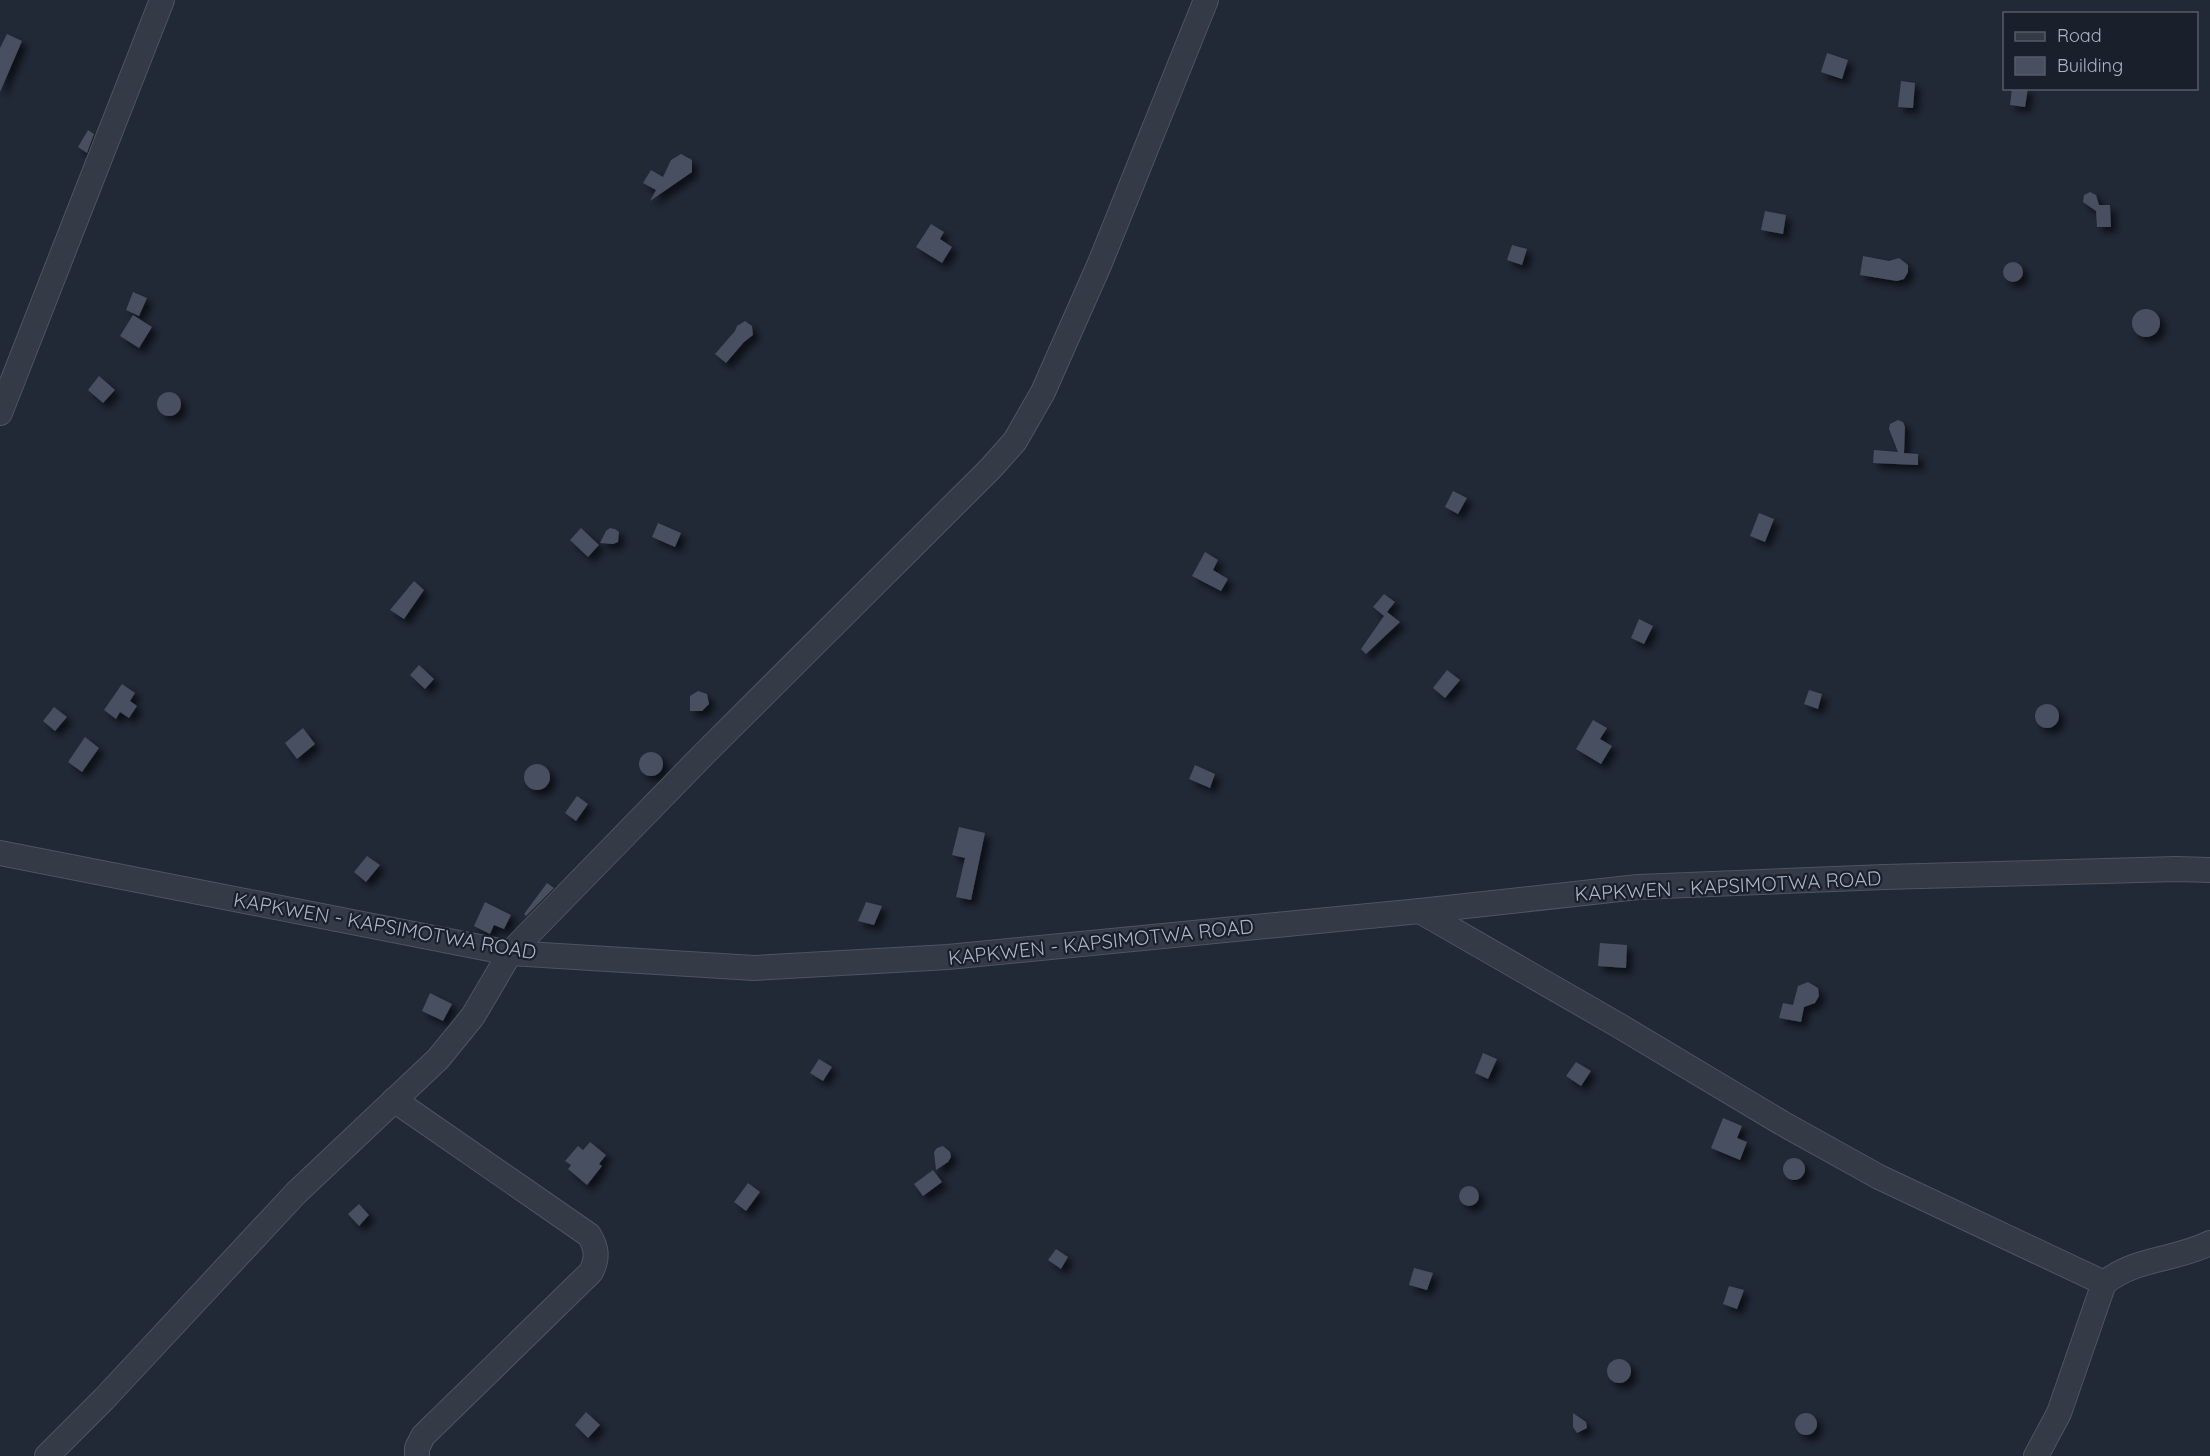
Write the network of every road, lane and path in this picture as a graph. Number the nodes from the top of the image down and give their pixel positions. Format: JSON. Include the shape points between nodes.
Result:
{"nodes":[{"id":1,"x":162,"y":0,"type":"edge"},
{"id":2,"x":1206,"y":0,"type":"edge"},
{"id":3,"x":0,"y":413,"type":"edge"},
{"id":4,"x":0,"y":852,"type":"edge"},
{"id":5,"x":2210,"y":870,"type":"edge"},
{"id":6,"x":1420,"y":911,"type":"junction"},
{"id":7,"x":510,"y":953,"type":"junction"},
{"id":8,"x":394,"y":1100,"type":"junction"},
{"id":9,"x":2206,"y":1250,"type":"edge"},
{"id":10,"x":2104,"y":1283,"type":"junction"},
{"id":11,"x":47,"y":1456,"type":"edge"},
{"id":12,"x":417,"y":1456,"type":"edge"},
{"id":13,"x":2036,"y":1456,"type":"edge"}],
"edges":[{"from":1,"to":3,"type":"street"},
{"from":2,"to":7,"type":"street","via":[[1100,263],[1043,392],[1015,441]]},
{"from":4,"to":7,"type":"street","name":"KAPKWEN - KAPSIMOTWA ROAD"},
{"from":5,"to":6,"type":"street","name":"KAPKWEN - KAPSIMOTWA ROAD","via":[[1638,887]]},
{"from":6,"to":7,"type":"street","name":"KAPKWEN - KAPSIMOTWA ROAD","via":[[948,957],[754,968]]},
{"from":6,"to":10,"type":"street","via":[[1879,1177]]},
{"from":7,"to":8,"type":"street","via":[[473,1016],[438,1059]]},
{"from":8,"to":11,"type":"street","via":[[296,1193]]},
{"from":8,"to":12,"type":"street","via":[[589,1235],[597,1254],[591,1272],[423,1436]]},
{"from":9,"to":10,"type":"street","via":[[2139,1263]]},
{"from":10,"to":13,"type":"street","via":[[2059,1413]]}]}
